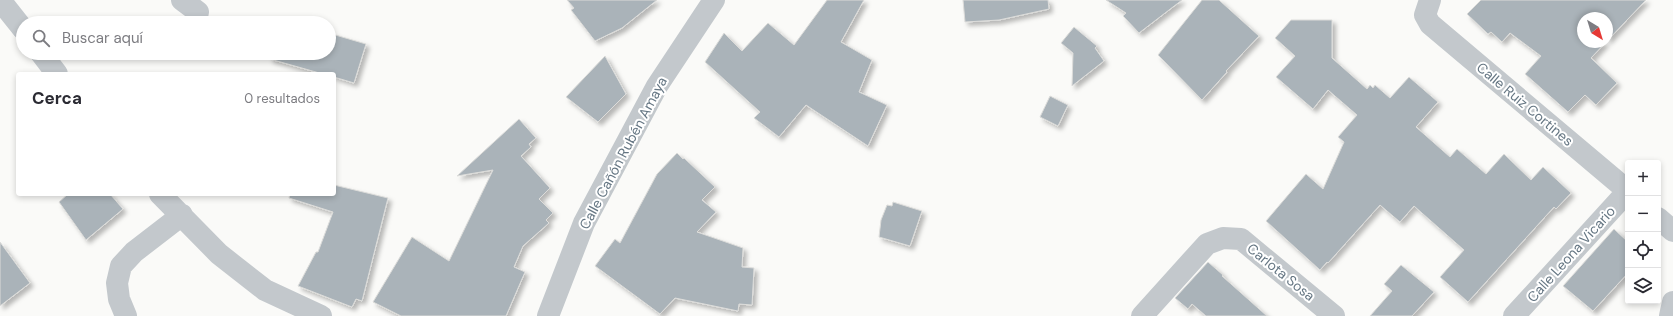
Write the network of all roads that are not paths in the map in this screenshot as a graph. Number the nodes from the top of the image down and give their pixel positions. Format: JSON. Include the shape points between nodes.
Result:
{"nodes":[{"id":1,"x":0,"y":0,"type":"edge"},
{"id":2,"x":714,"y":0,"type":"edge"},
{"id":3,"x":1428,"y":7,"type":"edge"},
{"id":4,"x":16,"y":20,"type":"edge"},
{"id":5,"x":46,"y":60,"type":"edge"},
{"id":6,"x":55,"y":72,"type":"edge"},
{"id":7,"x":1625,"y":188,"type":"edge"},
{"id":8,"x":1625,"y":194,"type":"edge"},
{"id":9,"x":162,"y":196,"type":"edge"},
{"id":10,"x":182,"y":215,"type":"junction"},
{"id":11,"x":1661,"y":221,"type":"edge"},
{"id":12,"x":1673,"y":231,"type":"edge"},
{"id":13,"x":1673,"y":302,"type":"edge"},
{"id":14,"x":126,"y":316,"type":"edge"},
{"id":15,"x":321,"y":316,"type":"edge"},
{"id":16,"x":548,"y":316,"type":"edge"},
{"id":17,"x":1142,"y":316,"type":"edge"},
{"id":18,"x":1334,"y":316,"type":"edge"},
{"id":19,"x":1514,"y":316,"type":"edge"},
{"id":20,"x":1670,"y":316,"type":"edge"}],
"edges":[{"from":1,"to":4,"type":"street"},
{"from":2,"to":16,"type":"street","name":"Calle Cañón Rubén Amaya","via":[[657,86],[584,223]]},
{"from":3,"to":7,"type":"street","name":"Calle Ruiz Cortines","via":[[1430,24]]},
{"from":5,"to":6,"type":"street"},
{"from":8,"to":19,"type":"street","name":"Calle Leona Vicario"},
{"from":9,"to":10,"type":"street"},
{"from":10,"to":14,"type":"street","via":[[134,252],[121,266],[117,283],[119,299]]},
{"from":10,"to":15,"type":"street","via":[[219,254],[265,290]]},
{"from":11,"to":12,"type":"street"},
{"from":13,"to":20,"type":"street"},
{"from":17,"to":18,"type":"street","name":"Carlota Sosa","via":[[1207,244],[1224,238],[1241,239]]}]}
